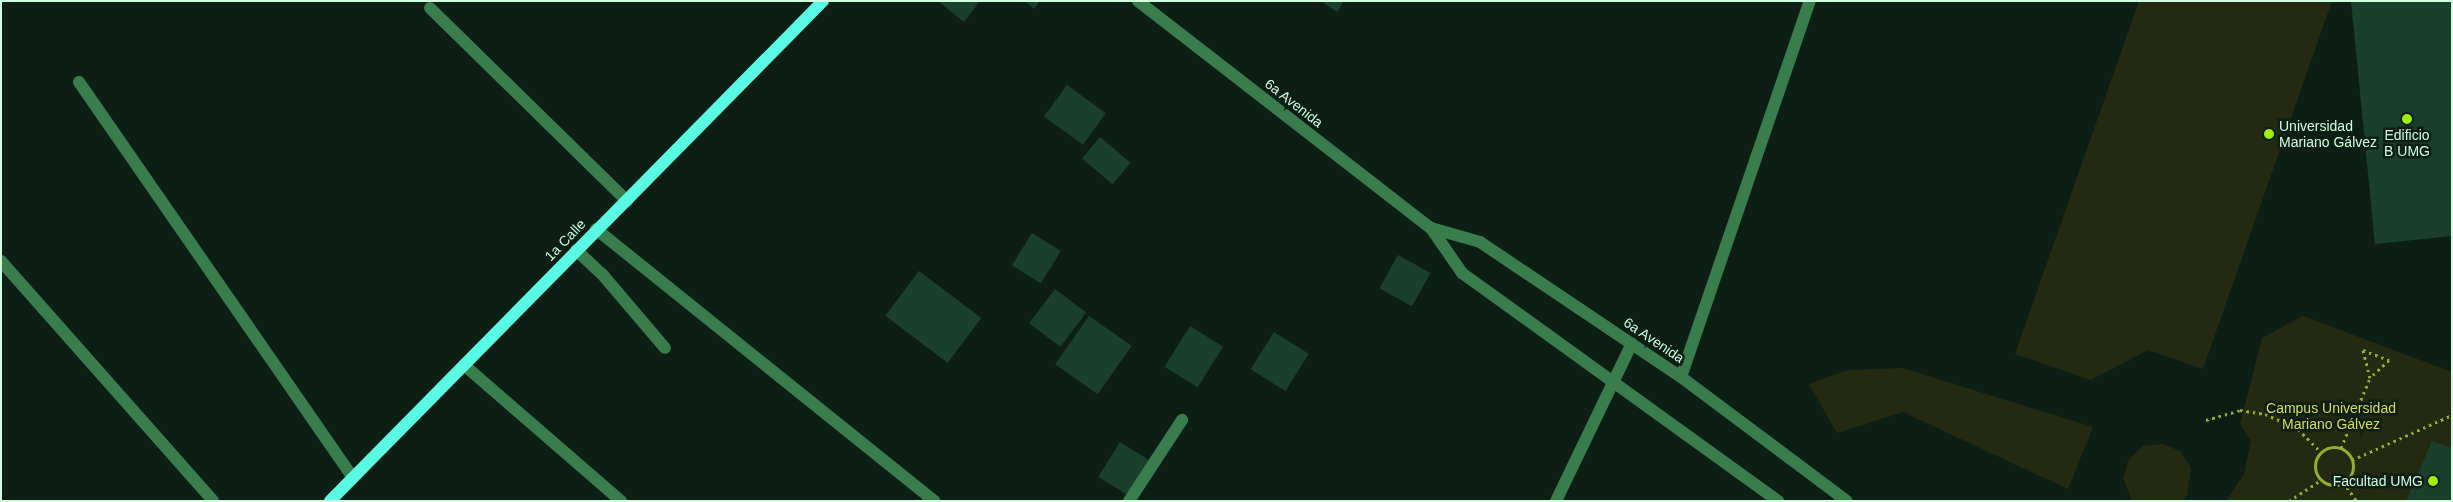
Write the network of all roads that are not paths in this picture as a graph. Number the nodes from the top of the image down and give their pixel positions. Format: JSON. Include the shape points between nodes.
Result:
{"nodes":[{"id":1,"x":823,"y":1,"type":"edge"},
{"id":2,"x":1138,"y":1,"type":"edge"},
{"id":3,"x":1810,"y":1,"type":"edge"},
{"id":4,"x":430,"y":8,"type":"dead end"},
{"id":5,"x":79,"y":82,"type":"dead end"},
{"id":6,"x":627,"y":201,"type":"junction"},
{"id":7,"x":1431,"y":228,"type":"junction"},
{"id":8,"x":596,"y":229,"type":"junction"},
{"id":9,"x":576,"y":250,"type":"junction"},
{"id":10,"x":1,"y":261,"type":"edge"},
{"id":11,"x":1632,"y":343,"type":"junction"},
{"id":12,"x":665,"y":348,"type":"dead end"},
{"id":13,"x":464,"y":365,"type":"junction"},
{"id":14,"x":1681,"y":377,"type":"junction"},
{"id":15,"x":1613,"y":382,"type":"junction"},
{"id":16,"x":1182,"y":420,"type":"dead end"},
{"id":17,"x":352,"y":476,"type":"junction"},
{"id":18,"x":213,"y":501,"type":"edge"},
{"id":19,"x":330,"y":501,"type":"edge"},
{"id":20,"x":621,"y":501,"type":"edge"},
{"id":21,"x":934,"y":501,"type":"edge"},
{"id":22,"x":1129,"y":501,"type":"edge"},
{"id":23,"x":1556,"y":501,"type":"edge"},
{"id":24,"x":1778,"y":501,"type":"edge"},
{"id":25,"x":1847,"y":501,"type":"edge"}],
"edges":[{"from":1,"to":6,"type":"main road","name":"1a Calle"},
{"from":2,"to":7,"type":"street","name":"6a Avenida"},
{"from":3,"to":14,"type":"street"},
{"from":4,"to":6,"type":"street"},
{"from":5,"to":17,"type":"street"},
{"from":6,"to":8,"type":"main road","name":"1a Calle"},
{"from":7,"to":11,"type":"street","name":"6a Avenida","via":[[1480,242]]},
{"from":7,"to":15,"type":"street","name":"6a Avenida","via":[[1462,273]]},
{"from":8,"to":9,"type":"main road","name":"1a Calle"},
{"from":8,"to":21,"type":"street"},
{"from":9,"to":12,"type":"street","via":[[602,274]]},
{"from":9,"to":13,"type":"main road","name":"1a Calle"},
{"from":10,"to":18,"type":"street"},
{"from":11,"to":14,"type":"street","name":"6a Avenida"},
{"from":11,"to":15,"type":"street"},
{"from":13,"to":17,"type":"main road","name":"1a Calle"},
{"from":13,"to":20,"type":"street"},
{"from":14,"to":25,"type":"street","name":"6a Avenida"},
{"from":15,"to":23,"type":"street"},
{"from":15,"to":24,"type":"street","name":"6a Avenida"},
{"from":16,"to":22,"type":"street"},
{"from":17,"to":19,"type":"main road","name":"1a Calle"}]}
